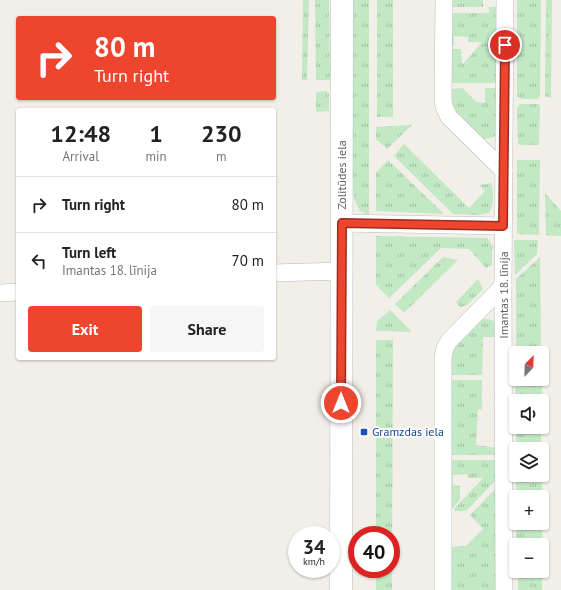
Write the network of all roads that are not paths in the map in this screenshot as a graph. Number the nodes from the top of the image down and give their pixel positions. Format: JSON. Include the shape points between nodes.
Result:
{"nodes":[{"id":1,"x":342,"y":0,"type":"edge"},
{"id":2,"x":444,"y":0,"type":"edge"},
{"id":3,"x":505,"y":0,"type":"edge"},
{"id":4,"x":504,"y":171,"type":"junction"},
{"id":5,"x":342,"y":223,"type":"junction"},
{"id":6,"x":503,"y":226,"type":"junction"},
{"id":7,"x":341,"y":271,"type":"junction"},
{"id":8,"x":276,"y":274,"type":"edge"},
{"id":9,"x":503,"y":286,"type":"junction"},
{"id":10,"x":16,"y":292,"type":"edge"},
{"id":11,"x":0,"y":293,"type":"edge"},
{"id":12,"x":341,"y":590,"type":"edge"},
{"id":13,"x":443,"y":590,"type":"edge"},
{"id":14,"x":504,"y":590,"type":"edge"}],
"edges":[{"from":1,"to":5,"type":"street","name":"Zolitūdes iela"},
{"from":2,"to":4,"type":"street","via":[[444,109]]},
{"from":3,"to":4,"type":"street","name":"Imantas 18. līnija"},
{"from":4,"to":6,"type":"street","name":"Imantas 18. līnija"},
{"from":5,"to":6,"type":"street"},
{"from":5,"to":7,"type":"street","name":"Zolitūdes iela"},
{"from":6,"to":9,"type":"street","name":"Imantas 18. līnija"},
{"from":7,"to":8,"type":"street"},
{"from":7,"to":12,"type":"street","name":"Zolitūdes iela"},
{"from":9,"to":13,"type":"street","via":[[449,341],[443,357]]},
{"from":9,"to":14,"type":"street","name":"Imantas 18. līnija"},
{"from":10,"to":11,"type":"street"}]}
